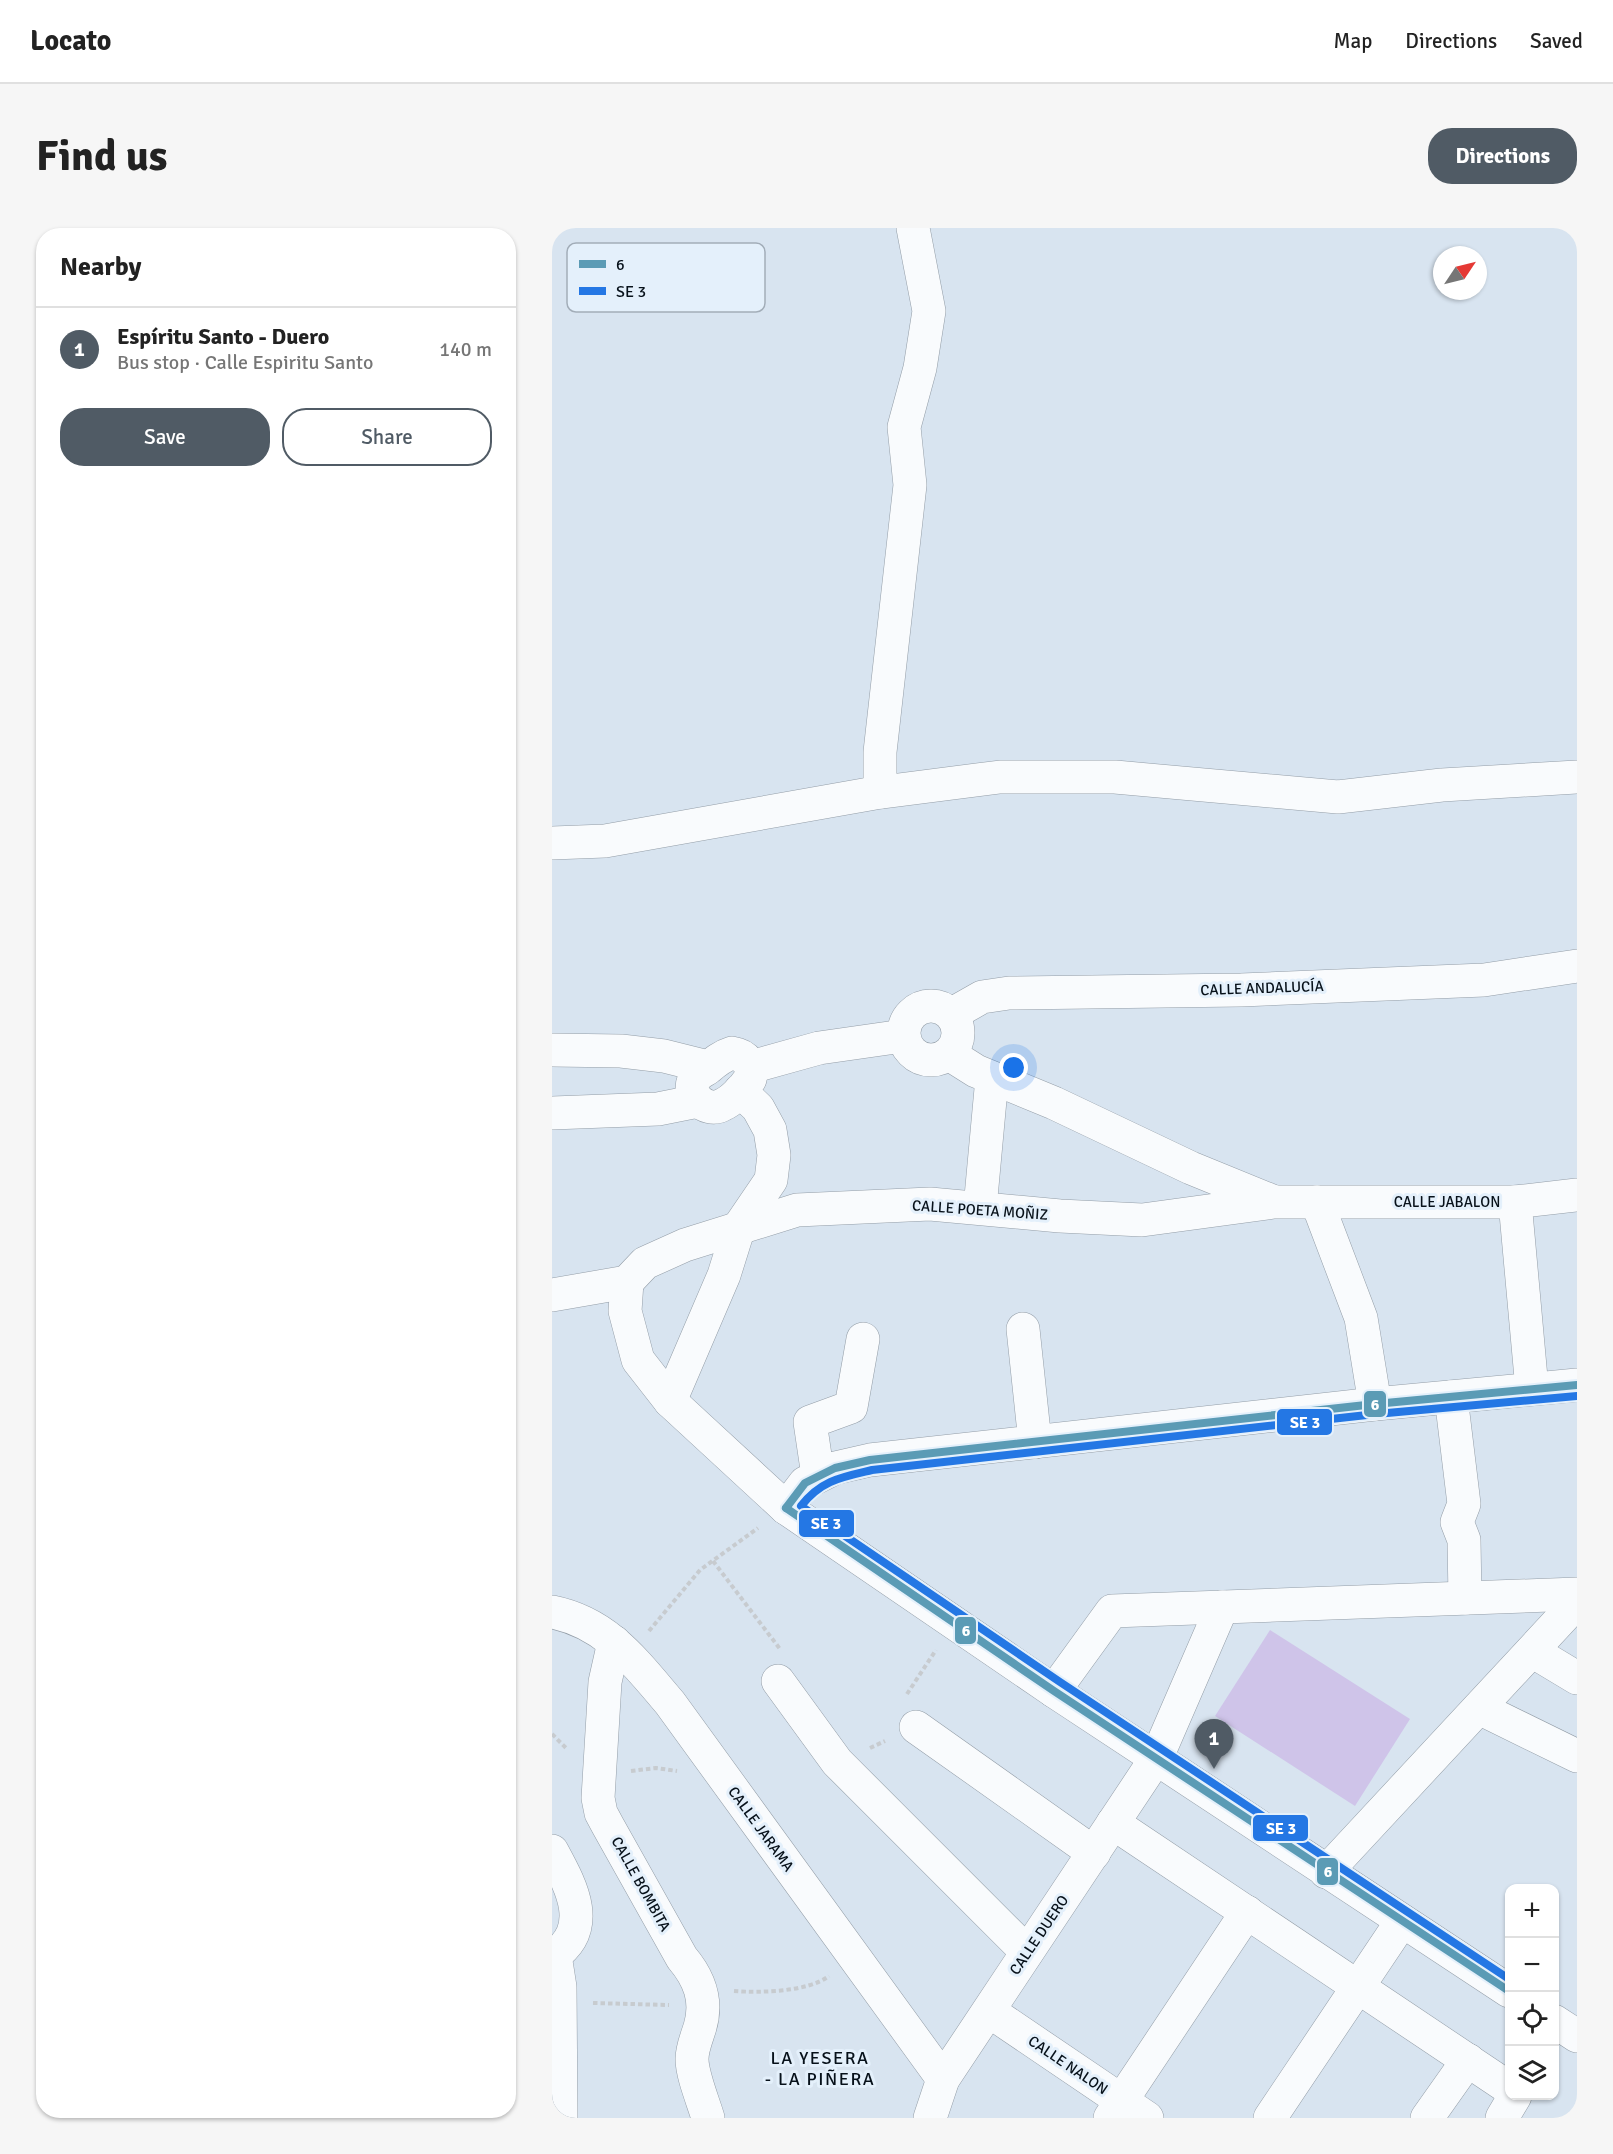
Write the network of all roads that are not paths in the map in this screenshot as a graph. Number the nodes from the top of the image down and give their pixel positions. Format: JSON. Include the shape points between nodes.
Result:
{"nodes":[{"id":1,"x":913,"y":228,"type":"edge"},
{"id":2,"x":1577,"y":777,"type":"edge"},
{"id":3,"x":880,"y":792,"type":"junction"},
{"id":4,"x":552,"y":843,"type":"edge"},
{"id":5,"x":1577,"y":966,"type":"edge"},
{"id":6,"x":952,"y":1014,"type":"junction"},
{"id":7,"x":903,"y":1036,"type":"junction"},
{"id":8,"x":552,"y":1050,"type":"edge"},
{"id":9,"x":949,"y":1054,"type":"junction"},
{"id":10,"x":708,"y":1067,"type":"junction"},
{"id":11,"x":992,"y":1078,"type":"junction"},
{"id":12,"x":745,"y":1079,"type":"junction"},
{"id":13,"x":698,"y":1101,"type":"junction"},
{"id":14,"x":552,"y":1113,"type":"edge"},
{"id":15,"x":1577,"y":1195,"type":"edge"},
{"id":16,"x":1274,"y":1202,"type":"junction"},
{"id":17,"x":1317,"y":1202,"type":"junction"},
{"id":18,"x":1515,"y":1202,"type":"junction"},
{"id":19,"x":980,"y":1208,"type":"junction"},
{"id":20,"x":739,"y":1227,"type":"junction"},
{"id":21,"x":627,"y":1282,"type":"junction"},
{"id":22,"x":552,"y":1295,"type":"edge"},
{"id":23,"x":1023,"y":1329,"type":"dead end"},
{"id":24,"x":863,"y":1340,"type":"dead end"},
{"id":25,"x":1577,"y":1385,"type":"edge"},
{"id":26,"x":1532,"y":1389,"type":"junction"},
{"id":27,"x":1451,"y":1397,"type":"junction"},
{"id":28,"x":670,"y":1401,"type":"junction"},
{"id":29,"x":1375,"y":1404,"type":"junction"},
{"id":30,"x":1035,"y":1442,"type":"junction"},
{"id":31,"x":818,"y":1476,"type":"junction"},
{"id":32,"x":786,"y":1508,"type":"junction"},
{"id":33,"x":1577,"y":1594,"type":"edge"},
{"id":34,"x":1465,"y":1598,"type":"junction"},
{"id":35,"x":1577,"y":1602,"type":"edge"},
{"id":36,"x":1222,"y":1607,"type":"junction"},
{"id":37,"x":552,"y":1612,"type":"edge"},
{"id":38,"x":621,"y":1648,"type":"junction"},
{"id":39,"x":1532,"y":1651,"type":"junction"},
{"id":40,"x":1577,"y":1678,"type":"edge"},
{"id":41,"x":777,"y":1681,"type":"road end"},
{"id":42,"x":1054,"y":1691,"type":"junction"},
{"id":43,"x":1479,"y":1708,"type":"junction"},
{"id":44,"x":916,"y":1727,"type":"dead end"},
{"id":45,"x":1577,"y":1756,"type":"edge"},
{"id":46,"x":1157,"y":1757,"type":"junction"},
{"id":47,"x":1113,"y":1823,"type":"junction"},
{"id":48,"x":552,"y":1851,"type":"edge"},
{"id":49,"x":1094,"y":1853,"type":"junction"},
{"id":50,"x":1326,"y":1872,"type":"junction"},
{"id":51,"x":1247,"y":1912,"type":"junction"},
{"id":52,"x":1402,"y":1921,"type":"junction"},
{"id":53,"x":1028,"y":1952,"type":"junction"},
{"id":54,"x":554,"y":1956,"type":"edge"},
{"id":55,"x":1358,"y":1986,"type":"junction"},
{"id":56,"x":1505,"y":1988,"type":"edge"},
{"id":57,"x":988,"y":2012,"type":"junction"},
{"id":58,"x":1468,"y":2060,"type":"junction"},
{"id":59,"x":943,"y":2079,"type":"junction"},
{"id":60,"x":1505,"y":2085,"type":"edge"},
{"id":61,"x":1513,"y":2100,"type":"edge"},
{"id":62,"x":1126,"y":2112,"type":"edge"},
{"id":63,"x":561,"y":2118,"type":"edge"},
{"id":64,"x":708,"y":2118,"type":"edge"},
{"id":65,"x":930,"y":2118,"type":"edge"},
{"id":66,"x":1270,"y":2118,"type":"edge"},
{"id":67,"x":1428,"y":2118,"type":"edge"},
{"id":68,"x":1502,"y":2118,"type":"edge"}],
"edges":[{"from":1,"to":3,"type":"street","via":[[929,311],[920,368],[904,427],[910,485],[880,752]]},
{"from":2,"to":3,"type":"street","via":[[1338,797],[1115,777],[1000,777]]},
{"from":3,"to":4,"type":"street","via":[[605,841]]},
{"from":5,"to":6,"type":"street","name":"CALLE ANDALUCÍA","via":[[1484,980],[1241,990],[1009,993],[982,997]]},
{"from":6,"to":7,"type":"street","via":[[933,1005],[922,1006],[906,1020]]},
{"from":6,"to":9,"type":"street","via":[[958,1034]]},
{"from":7,"to":9,"type":"street","via":[[910,1051],[918,1057],[940,1059]]},
{"from":7,"to":12,"type":"street","via":[[819,1048]]},
{"from":8,"to":10,"type":"street","via":[[621,1051]]},
{"from":9,"to":11,"type":"street"},
{"from":10,"to":12,"type":"street","via":[[732,1053],[744,1056]]},
{"from":10,"to":13,"type":"street","via":[[693,1083]]},
{"from":11,"to":16,"type":"street"},
{"from":11,"to":19,"type":"street"},
{"from":12,"to":13,"type":"street","via":[[727,1102],[716,1108]]},
{"from":12,"to":20,"type":"street","via":[[770,1130],[774,1155],[771,1180]]},
{"from":13,"to":14,"type":"street","via":[[658,1110]]},
{"from":15,"to":18,"type":"street","name":"CALLE JABALON"},
{"from":16,"to":17,"type":"street","name":"CALLE POETA MOÑIZ"},
{"from":16,"to":19,"type":"street","name":"CALLE POETA MOÑIZ","via":[[1142,1220],[1033,1226]]},
{"from":17,"to":18,"type":"street","name":"CALLE JABALON"},
{"from":17,"to":29,"type":"street","via":[[1361,1318]]},
{"from":18,"to":26,"type":"street"},
{"from":19,"to":20,"type":"street","name":"CALLE POETA MOÑIZ","via":[[930,1204],[910,1218],[797,1210]]},
{"from":20,"to":21,"type":"street","name":"CALLE POETA MOÑIZ","via":[[645,1263]]},
{"from":20,"to":28,"type":"street","via":[[724,1275]]},
{"from":21,"to":22,"type":"street"},
{"from":21,"to":28,"type":"street","via":[[625,1311],[638,1360]]},
{"from":23,"to":30,"type":"street"},
{"from":24,"to":31,"type":"street","via":[[851,1407],[810,1422]]},
{"from":25,"to":26,"type":"street"},
{"from":26,"to":27,"type":"street"},
{"from":27,"to":29,"type":"street"},
{"from":27,"to":34,"type":"street","via":[[1464,1504],[1457,1522],[1464,1540]]},
{"from":28,"to":32,"type":"street"},
{"from":29,"to":30,"type":"street"},
{"from":30,"to":31,"type":"street","via":[[870,1460]]},
{"from":31,"to":32,"type":"street","via":[[806,1483]]},
{"from":32,"to":42,"type":"street"},
{"from":33,"to":34,"type":"street"},
{"from":34,"to":36,"type":"street"},
{"from":35,"to":39,"type":"street"},
{"from":36,"to":42,"type":"street","via":[[1112,1611]]},
{"from":36,"to":46,"type":"street","name":"CALLE DUERO"},
{"from":37,"to":38,"type":"street","name":"CALLE JARAMA","via":[[570,1615],[602,1631]]},
{"from":38,"to":59,"type":"street","name":"CALLE JARAMA","via":[[669,1703]]},
{"from":38,"to":64,"type":"street","name":"CALLE BOMBITA","via":[[605,1682],[598,1798],[605,1820],[693,1971],[702,1997],[692,2059]]},
{"from":39,"to":40,"type":"street"},
{"from":39,"to":43,"type":"street"},
{"from":41,"to":53,"type":"street","via":[[837,1762]]},
{"from":42,"to":46,"type":"street"},
{"from":43,"to":45,"type":"street"},
{"from":43,"to":50,"type":"street"},
{"from":44,"to":49,"type":"street"},
{"from":46,"to":47,"type":"street","name":"CALLE DUERO"},
{"from":46,"to":50,"type":"street"},
{"from":47,"to":49,"type":"street","name":"CALLE DUERO"},
{"from":47,"to":51,"type":"street"},
{"from":48,"to":54,"type":"street","via":[[577,1906],[572,1933]]},
{"from":49,"to":53,"type":"street","name":"CALLE DUERO"},
{"from":50,"to":52,"type":"street"},
{"from":51,"to":55,"type":"street"},
{"from":51,"to":62,"type":"street"},
{"from":52,"to":55,"type":"street"},
{"from":52,"to":56,"type":"street"},
{"from":53,"to":57,"type":"street","name":"CALLE DUERO"},
{"from":54,"to":63,"type":"street","via":[[560,1987]]},
{"from":55,"to":58,"type":"street"},
{"from":55,"to":66,"type":"street"},
{"from":57,"to":59,"type":"street","name":"CALLE DUERO"},
{"from":57,"to":62,"type":"street","name":"CALLE NALON"},
{"from":58,"to":60,"type":"street"},
{"from":58,"to":67,"type":"street"},
{"from":59,"to":65,"type":"street","name":"CALLE DUERO"},
{"from":61,"to":68,"type":"street"}]}
